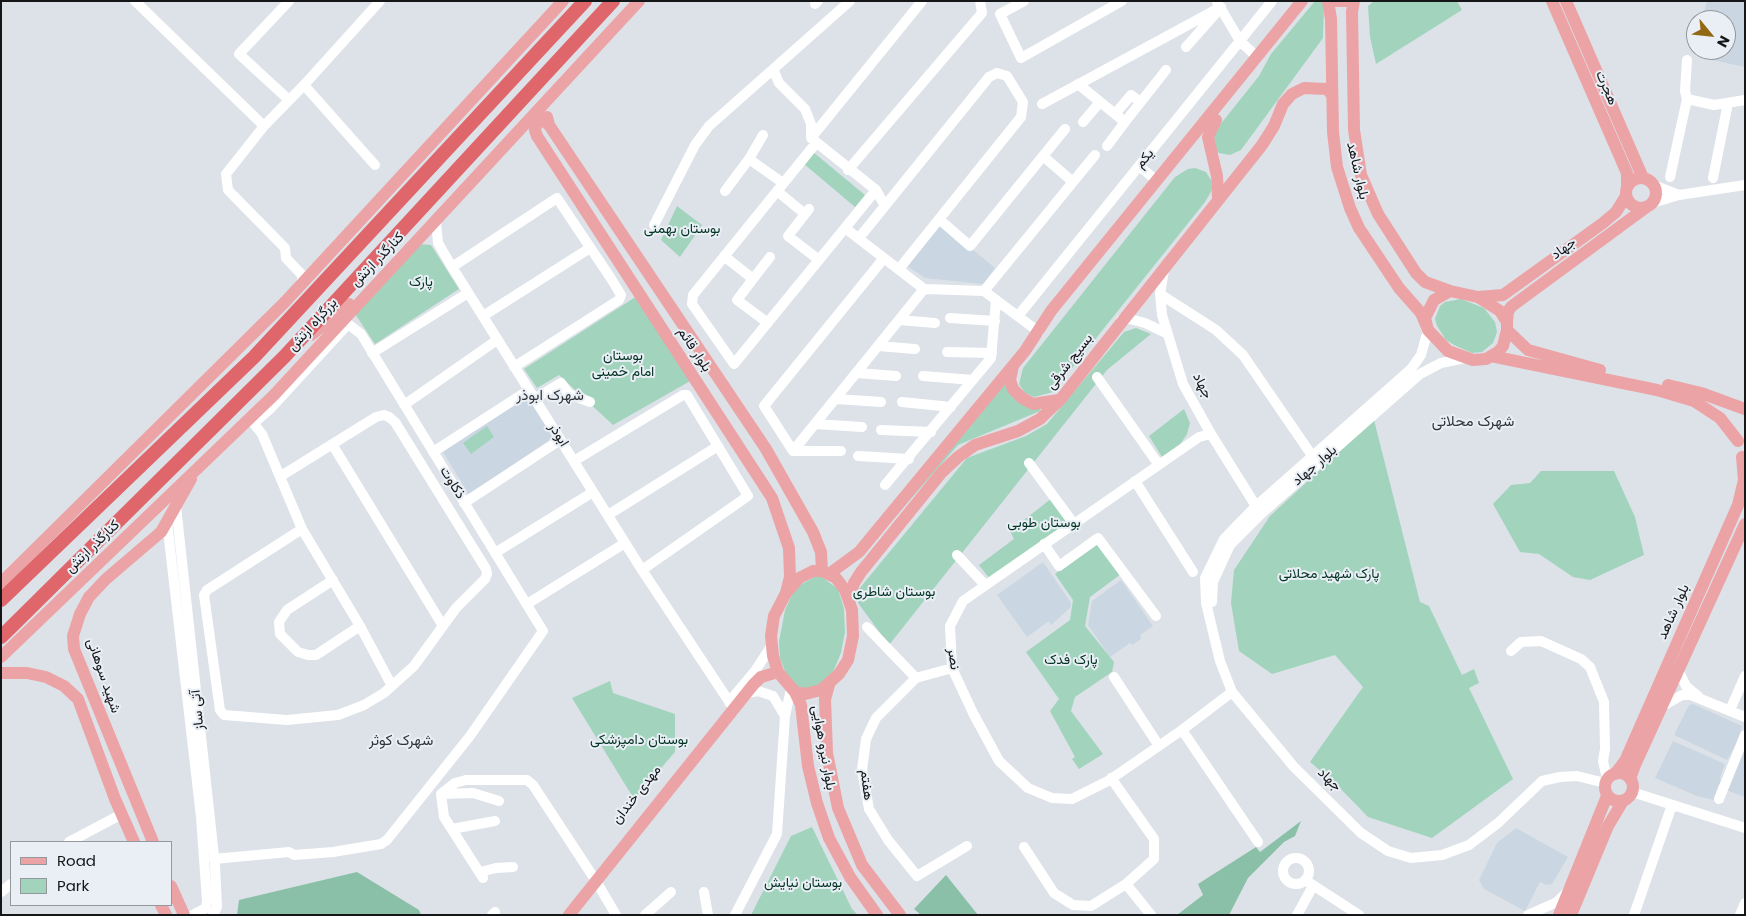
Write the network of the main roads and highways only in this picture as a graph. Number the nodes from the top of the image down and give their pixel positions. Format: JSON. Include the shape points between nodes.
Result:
{"nodes":[{"id":1,"x":563,"y":1,"type":"edge"},
{"id":2,"x":585,"y":1,"type":"edge"},
{"id":3,"x":613,"y":1,"type":"edge"},
{"id":4,"x":638,"y":1,"type":"edge"},
{"id":5,"x":1302,"y":1,"type":"edge"},
{"id":6,"x":1310,"y":1,"type":"edge"},
{"id":7,"x":1328,"y":1,"type":"edge"},
{"id":8,"x":1334,"y":1,"type":"edge"},
{"id":9,"x":1346,"y":1,"type":"edge"},
{"id":10,"x":1354,"y":1,"type":"edge"},
{"id":11,"x":1552,"y":1,"type":"edge"},
{"id":12,"x":1566,"y":1,"type":"edge"},
{"id":13,"x":1260,"y":59,"type":"junction"},
{"id":14,"x":1332,"y":95,"type":"junction"},
{"id":15,"x":545,"y":105,"type":"junction"},
{"id":16,"x":1216,"y":120,"type":"junction"},
{"id":17,"x":549,"y":125,"type":"junction"},
{"id":18,"x":520,"y":131,"type":"junction"},
{"id":19,"x":537,"y":136,"type":"junction"},
{"id":20,"x":1177,"y":161,"type":"junction"},
{"id":21,"x":1648,"y":182,"type":"junction"},
{"id":22,"x":1627,"y":192,"type":"junction"},
{"id":23,"x":1218,"y":200,"type":"junction"},
{"id":24,"x":1650,"y":204,"type":"junction"},
{"id":25,"x":391,"y":267,"type":"junction"},
{"id":26,"x":1450,"y":291,"type":"junction"},
{"id":27,"x":1478,"y":297,"type":"junction"},
{"id":28,"x":1507,"y":326,"type":"junction"},
{"id":29,"x":1427,"y":328,"type":"junction"},
{"id":30,"x":1039,"y":332,"type":"junction"},
{"id":31,"x":286,"y":356,"type":"junction"},
{"id":32,"x":1491,"y":356,"type":"junction"},
{"id":33,"x":1014,"y":364,"type":"junction"},
{"id":34,"x":1060,"y":400,"type":"junction"},
{"id":35,"x":1745,"y":409,"type":"edge"},
{"id":36,"x":1744,"y":427,"type":"edge"},
{"id":37,"x":1738,"y":441,"type":"junction"},
{"id":38,"x":1743,"y":459,"type":"edge"},
{"id":39,"x":199,"y":465,"type":"junction"},
{"id":40,"x":1745,"y":524,"type":"edge"},
{"id":41,"x":859,"y":552,"type":"junction"},
{"id":42,"x":870,"y":561,"type":"junction"},
{"id":43,"x":826,"y":573,"type":"junction"},
{"id":44,"x":786,"y":593,"type":"junction"},
{"id":45,"x":3,"y":594,"type":"edge"},
{"id":46,"x":849,"y":600,"type":"junction"},
{"id":47,"x":1,"y":637,"type":"edge"},
{"id":48,"x":1,"y":658,"type":"edge"},
{"id":49,"x":778,"y":672,"type":"junction"},
{"id":50,"x":1,"y":673,"type":"edge"},
{"id":51,"x":829,"y":685,"type":"junction"},
{"id":52,"x":793,"y":691,"type":"junction"},
{"id":53,"x":114,"y":751,"type":"junction"},
{"id":54,"x":99,"y":756,"type":"junction"},
{"id":55,"x":1608,"y":783,"type":"junction"},
{"id":56,"x":1631,"y":786,"type":"junction"},
{"id":57,"x":1623,"y":801,"type":"junction"},
{"id":58,"x":134,"y":841,"type":"edge"},
{"id":59,"x":153,"y":841,"type":"edge"},
{"id":60,"x":594,"y":878,"type":"junction"},
{"id":61,"x":172,"y":888,"type":"edge"},
{"id":62,"x":184,"y":915,"type":"edge"},
{"id":63,"x":559,"y":915,"type":"edge"},
{"id":64,"x":568,"y":915,"type":"edge"},
{"id":65,"x":877,"y":915,"type":"edge"},
{"id":66,"x":900,"y":915,"type":"edge"},
{"id":67,"x":1559,"y":915,"type":"edge"},
{"id":68,"x":1570,"y":915,"type":"edge"}],
"edges":[{"from":1,"to":45,"type":"main road","via":[[301,284]]},
{"from":2,"to":45,"type":"highway","name":"بزرگراه ارتش","via":[[254,356]]},
{"from":3,"to":31,"type":"highway","name":"بزرگراه ارتش"},
{"from":4,"to":15,"type":"main road","name":"کنارگذر ارتش"},
{"from":5,"to":13,"type":"main road"},
{"from":6,"to":13,"type":"main road"},
{"from":7,"to":14,"type":"main road","name":"بلوار شاهد","via":[[1332,19]]},
{"from":8,"to":9,"type":"main road"},
{"from":10,"to":26,"type":"main road","name":"بلوار شاهد","via":[[1354,130],[1361,174],[1378,214],[1416,273],[1424,282]]},
{"from":11,"to":22,"type":"main road","name":"هجرت","via":[[1626,173]]},
{"from":12,"to":21,"type":"main road","name":"هجرت"},
{"from":13,"to":16,"type":"main road"},
{"from":13,"to":20,"type":"main road"},
{"from":14,"to":23,"type":"main road","name":"بسیج شرقی","via":[[1327,89],[1304,88],[1292,94],[1283,104],[1262,145]]},
{"from":14,"to":29,"type":"main road","name":"بلوار شاهد","via":[[1338,167],[1350,208],[1371,249],[1421,313]]},
{"from":15,"to":17,"type":"main road"},
{"from":15,"to":18,"type":"main road","name":"کنارگذر ارتش"},
{"from":16,"to":20,"type":"main road"},
{"from":16,"to":23,"type":"main road","via":[[1208,137],[1217,176]]},
{"from":17,"to":19,"type":"main road","via":[[544,121],[537,122]]},
{"from":17,"to":43,"type":"main road","name":"بلوار قائم","via":[[766,449],[813,532]]},
{"from":18,"to":19,"type":"main road","via":[[528,129]]},
{"from":18,"to":25,"type":"main road","name":"کنارگذر ارتش"},
{"from":19,"to":44,"type":"main road","name":"بلوار قائم","via":[[772,498],[789,548],[790,577]]},
{"from":20,"to":30,"type":"main road","via":[[1057,316]]},
{"from":20,"to":30,"type":"main road","via":[[1156,180],[1051,312]]},
{"from":21,"to":22,"type":"main road","via":[[1634,180]]},
{"from":21,"to":24,"type":"main road","via":[[1655,194]]},
{"from":22,"to":24,"type":"main road","via":[[1635,206]]},
{"from":22,"to":27,"type":"main road","name":"جهاد","via":[[1616,212],[1603,223],[1503,295]]},
{"from":23,"to":34,"type":"main road","name":"بسیج شرقی"},
{"from":24,"to":28,"type":"main road","name":"جهاد","via":[[1512,306],[1508,311]]},
{"from":25,"to":31,"type":"main road"},
{"from":25,"to":39,"type":"main road","name":"کنارگذر ارتش","via":[[252,421]]},
{"from":26,"to":27,"type":"main road"},
{"from":26,"to":29,"type":"main road","via":[[1434,300],[1425,318]]},
{"from":27,"to":28,"type":"main road","via":[[1495,307]]},
{"from":28,"to":32,"type":"main road","via":[[1503,346]]},
{"from":28,"to":35,"type":"main road","via":[[1528,350],[1701,393]]},
{"from":29,"to":32,"type":"main road","via":[[1440,346],[1465,358],[1480,360]]},
{"from":30,"to":33,"type":"main road"},
{"from":31,"to":47,"type":"highway","name":"بزرگراه ارتش"},
{"from":32,"to":37,"type":"main road","via":[[1657,390],[1694,401],[1720,418]]},
{"from":33,"to":34,"type":"main road","via":[[1010,380],[1022,398],[1033,404]]},
{"from":33,"to":41,"type":"main road"},
{"from":34,"to":42,"type":"main road","name":"بسیج شرقی","via":[[1040,419],[1018,431],[975,445],[958,457]]},
{"from":36,"to":37,"type":"main road"},
{"from":37,"to":38,"type":"main road","name":"بلوار شاهد"},
{"from":38,"to":55,"type":"main road","name":"بلوار شاهد","via":[[1744,480],[1738,505],[1624,760]]},
{"from":39,"to":48,"type":"main road","name":"کنارگذر ارتش"},
{"from":39,"to":53,"type":"main road","name":"شهید سوهانی","via":[[157,536],[96,588],[75,628],[74,649]]},
{"from":40,"to":56,"type":"main road","name":"بلوار شاهد","via":[[1635,765]]},
{"from":41,"to":42,"type":"main road","via":[[863,559]]},
{"from":41,"to":43,"type":"main road","via":[[842,567]]},
{"from":42,"to":46,"type":"main road","name":"بسیج شرقی","via":[[854,584]]},
{"from":43,"to":44,"type":"main road","via":[[806,573]]},
{"from":43,"to":46,"type":"main road","via":[[841,583]]},
{"from":44,"to":49,"type":"main road","via":[[774,616],[772,645]]},
{"from":46,"to":51,"type":"main road","via":[[854,623],[850,651],[844,668]]},
{"from":49,"to":52,"type":"main road"},
{"from":49,"to":60,"type":"main road","name":"مهدی خندان","via":[[761,677],[732,706]]},
{"from":50,"to":54,"type":"main road","via":[[39,675],[72,692],[82,708]]},
{"from":51,"to":52,"type":"main road","via":[[813,693]]},
{"from":51,"to":66,"type":"main road","name":"بلوار نیرو هوایی","via":[[825,699],[827,753],[838,808],[862,865]]},
{"from":52,"to":65,"type":"main road","name":"بلوار نیرو هوایی","via":[[801,706],[808,766],[829,838]]},
{"from":53,"to":54,"type":"main road"},
{"from":53,"to":59,"type":"main road","name":"شهید سوهانی"},
{"from":54,"to":58,"type":"main road"},
{"from":55,"to":56,"type":"main road","via":[[1623,774]]},
{"from":55,"to":57,"type":"main road","via":[[1614,801]]},
{"from":55,"to":67,"type":"main road","name":"بلوار شاهد"},
{"from":56,"to":57,"type":"main road"},
{"from":57,"to":68,"type":"main road","via":[[1608,826]]},
{"from":60,"to":63,"type":"main road","name":"مهدی خندان"},
{"from":60,"to":64,"type":"main road","name":"مهدی خندان"},
{"from":61,"to":62,"type":"main road"}]}
